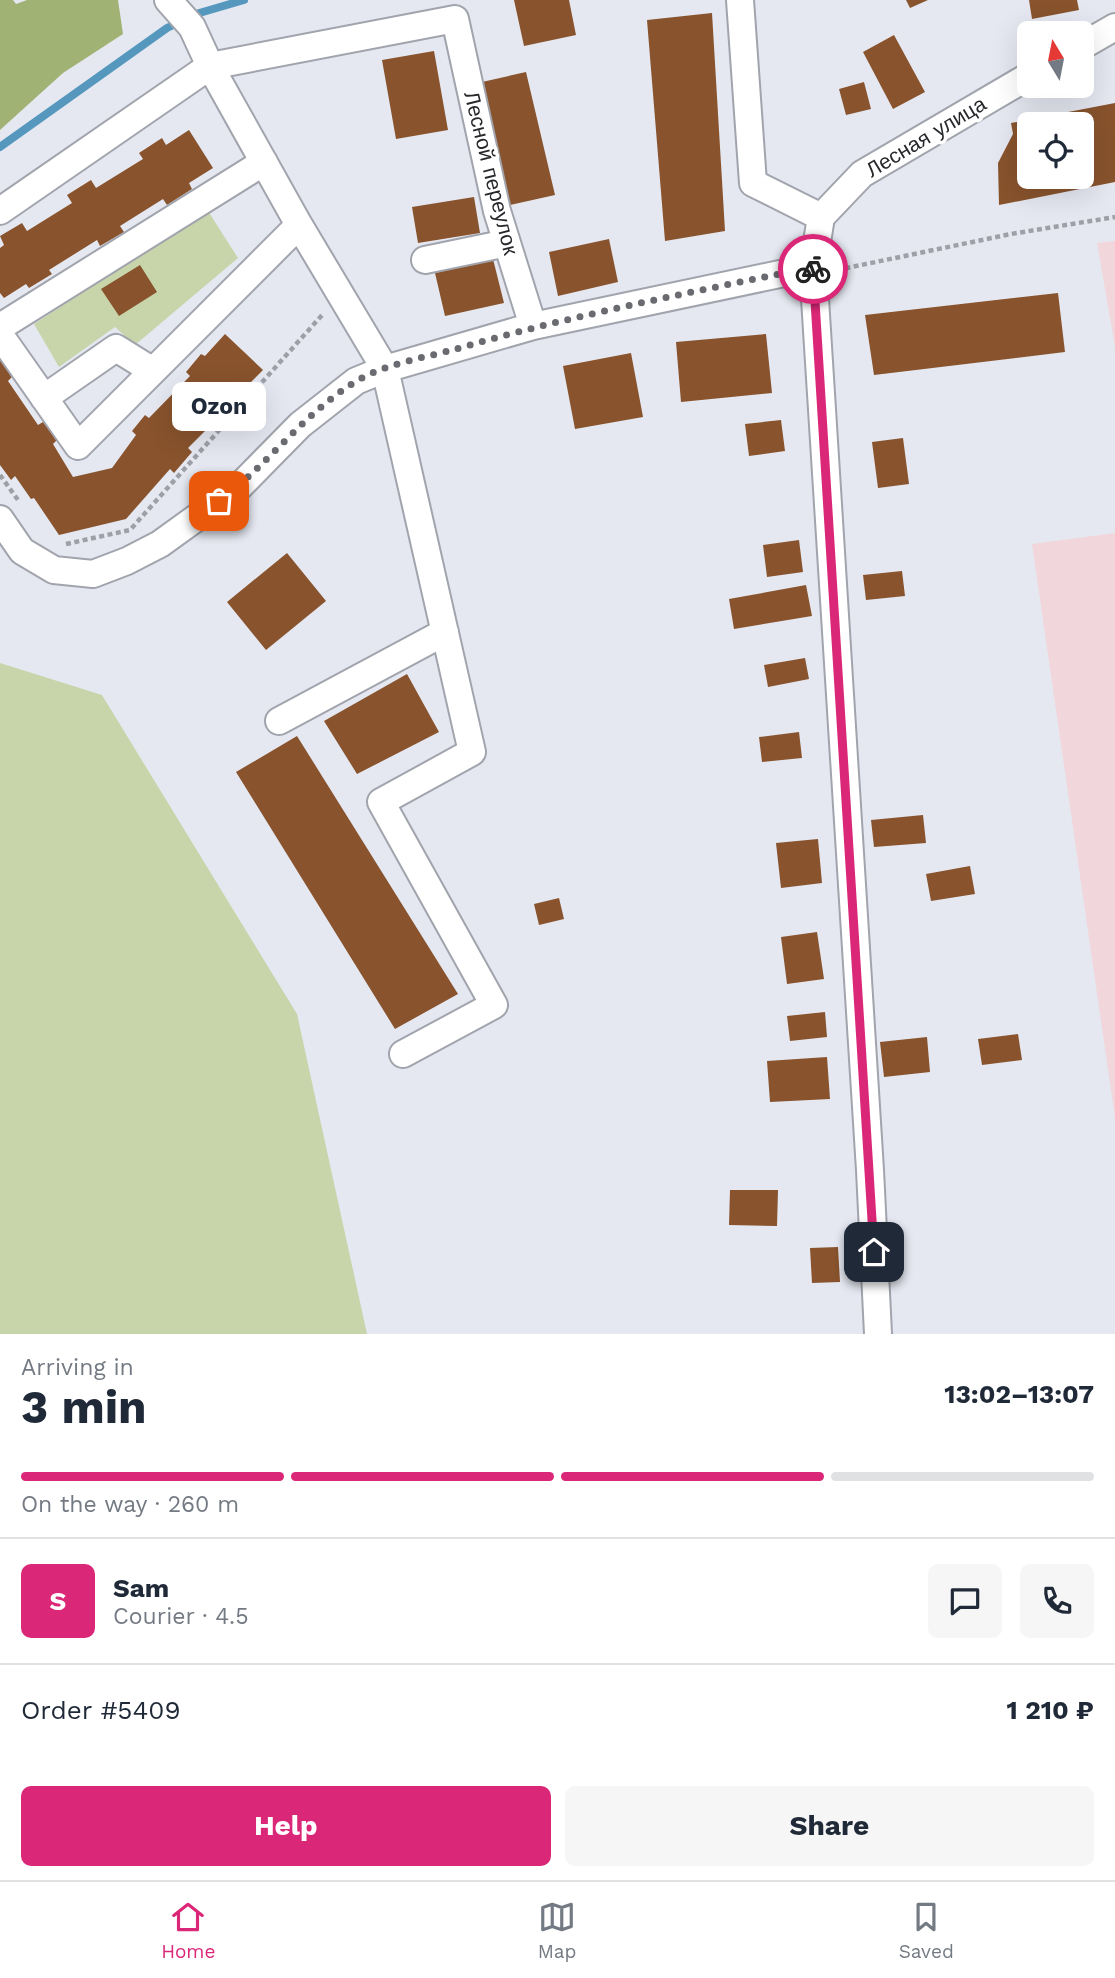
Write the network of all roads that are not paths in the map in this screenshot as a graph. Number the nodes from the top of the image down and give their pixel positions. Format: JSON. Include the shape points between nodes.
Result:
{"nodes":[{"id":1,"x":740,"y":0,"type":"edge"},
{"id":2,"x":179,"y":13,"type":"edge"},
{"id":3,"x":1115,"y":27,"type":"edge"},
{"id":4,"x":1094,"y":39,"type":"edge"},
{"id":5,"x":210,"y":66,"type":"junction"},
{"id":6,"x":1017,"y":83,"type":"edge"},
{"id":7,"x":264,"y":162,"type":"junction"},
{"id":8,"x":0,"y":211,"type":"edge"},
{"id":9,"x":821,"y":216,"type":"junction"},
{"id":10,"x":299,"y":225,"type":"junction"},
{"id":11,"x":507,"y":243,"type":"junction"},
{"id":12,"x":425,"y":260,"type":"dead end"},
{"id":13,"x":814,"y":277,"type":"junction"},
{"id":14,"x":533,"y":326,"type":"junction"},
{"id":15,"x":0,"y":327,"type":"edge"},
{"id":16,"x":0,"y":335,"type":"edge"},
{"id":17,"x":385,"y":369,"type":"junction"},
{"id":18,"x":153,"y":371,"type":"junction"},
{"id":19,"x":44,"y":398,"type":"junction"},
{"id":20,"x":0,"y":519,"type":"edge"},
{"id":21,"x":445,"y":632,"type":"junction"},
{"id":22,"x":279,"y":721,"type":"dead end"},
{"id":23,"x":403,"y":1054,"type":"dead end"},
{"id":24,"x":878,"y":1334,"type":"edge"}],
"edges":[{"from":1,"to":9,"type":"street","via":[[753,183]]},
{"from":2,"to":5,"type":"street"},
{"from":3,"to":4,"type":"street"},
{"from":5,"to":7,"type":"street"},
{"from":5,"to":8,"type":"street"},
{"from":5,"to":11,"type":"street","name":"Лесной переулок","via":[[455,19]]},
{"from":6,"to":9,"type":"street","name":"Лесная улица","via":[[862,174]]},
{"from":7,"to":10,"type":"street"},
{"from":7,"to":15,"type":"street"},
{"from":9,"to":13,"type":"street"},
{"from":10,"to":17,"type":"street"},
{"from":10,"to":18,"type":"street"},
{"from":11,"to":12,"type":"street"},
{"from":11,"to":14,"type":"street","name":"Лесной переулок"},
{"from":13,"to":14,"type":"street"},
{"from":13,"to":24,"type":"street"},
{"from":14,"to":17,"type":"street"},
{"from":16,"to":19,"type":"street"},
{"from":17,"to":20,"type":"street","via":[[356,381],[300,425],[239,486],[160,544],[127,561],[93,574],[54,570],[22,551]]},
{"from":17,"to":21,"type":"street"},
{"from":18,"to":19,"type":"street","via":[[116,348]]},
{"from":18,"to":19,"type":"street","via":[[78,446]]},
{"from":21,"to":22,"type":"street"},
{"from":21,"to":23,"type":"street","via":[[472,752],[381,803],[494,1005]]}]}
